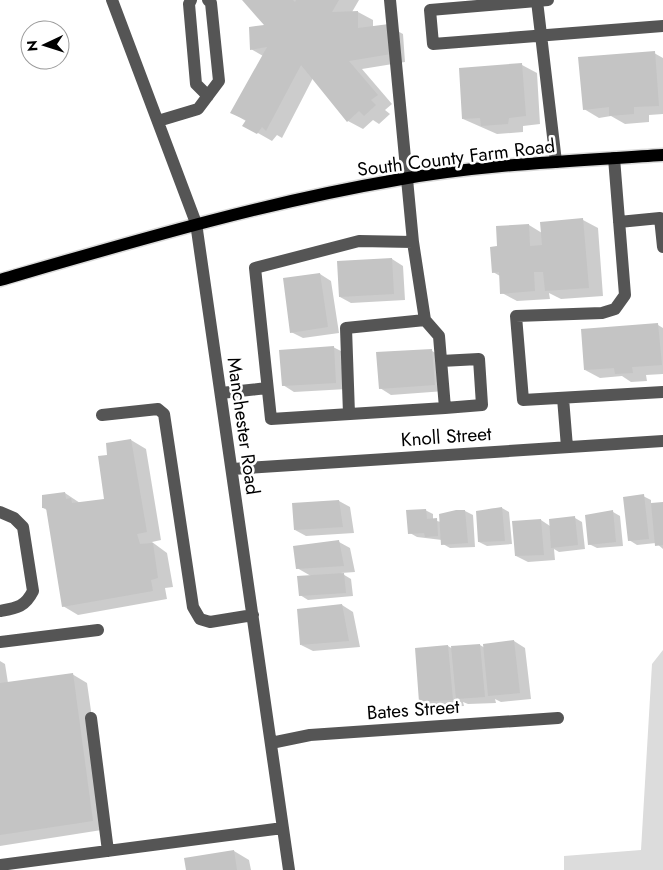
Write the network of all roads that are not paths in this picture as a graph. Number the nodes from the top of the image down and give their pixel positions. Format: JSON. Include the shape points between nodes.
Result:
{"nodes":[{"id":1,"x":112,"y":0,"type":"edge"},
{"id":2,"x":191,"y":0,"type":"edge"},
{"id":3,"x":208,"y":0,"type":"edge"},
{"id":4,"x":390,"y":0,"type":"edge"},
{"id":5,"x":542,"y":0,"type":"edge"},
{"id":6,"x":663,"y":26,"type":"edge"},
{"id":7,"x":541,"y":34,"type":"junction"},
{"id":8,"x":208,"y":96,"type":"junction"},
{"id":9,"x":158,"y":121,"type":"junction"},
{"id":10,"x":663,"y":155,"type":"edge"},
{"id":11,"x":614,"y":158,"type":"junction"},
{"id":12,"x":556,"y":162,"type":"junction"},
{"id":13,"x":406,"y":178,"type":"junction"},
{"id":14,"x":619,"y":222,"type":"junction"},
{"id":15,"x":196,"y":223,"type":"junction"},
{"id":16,"x":413,"y":242,"type":"junction"},
{"id":17,"x":663,"y":247,"type":"edge"},
{"id":18,"x":0,"y":280,"type":"edge"},
{"id":19,"x":425,"y":320,"type":"junction"},
{"id":20,"x":441,"y":361,"type":"junction"},
{"id":21,"x":267,"y":388,"type":"junction"},
{"id":22,"x":663,"y":392,"type":"edge"},
{"id":23,"x":221,"y":393,"type":"junction"},
{"id":24,"x":563,"y":398,"type":"junction"},
{"id":25,"x":445,"y":408,"type":"junction"},
{"id":26,"x":349,"y":414,"type":"junction"},
{"id":27,"x":102,"y":415,"type":"dead end"},
{"id":28,"x":663,"y":441,"type":"edge"},
{"id":29,"x":567,"y":447,"type":"junction"},
{"id":30,"x":232,"y":469,"type":"junction"},
{"id":31,"x":0,"y":512,"type":"edge"},
{"id":32,"x":0,"y":611,"type":"edge"},
{"id":33,"x":253,"y":615,"type":"junction"},
{"id":34,"x":98,"y":630,"type":"dead end"},
{"id":35,"x":0,"y":642,"type":"edge"},
{"id":36,"x":91,"y":718,"type":"dead end"},
{"id":37,"x":558,"y":718,"type":"dead end"},
{"id":38,"x":271,"y":743,"type":"junction"},
{"id":39,"x":283,"y":828,"type":"junction"},
{"id":40,"x":108,"y":851,"type":"junction"},
{"id":41,"x":0,"y":865,"type":"edge"},
{"id":42,"x":289,"y":870,"type":"edge"}],
"edges":[{"from":1,"to":9,"type":"street","name":"Manchester Road"},
{"from":2,"to":8,"type":"street","via":[[196,84]]},
{"from":3,"to":8,"type":"street","via":[[219,80]]},
{"from":4,"to":13,"type":"street"},
{"from":5,"to":7,"type":"street"},
{"from":5,"to":7,"type":"street","via":[[430,10],[433,44]]},
{"from":6,"to":7,"type":"street"},
{"from":7,"to":12,"type":"street"},
{"from":8,"to":9,"type":"street","via":[[198,109]]},
{"from":9,"to":15,"type":"street","name":"Manchester Road"},
{"from":10,"to":11,"type":"main road","name":"South County Farm Road"},
{"from":11,"to":12,"type":"main road","name":"South County Farm Road"},
{"from":11,"to":14,"type":"street"},
{"from":12,"to":13,"type":"main road","name":"South County Farm Road"},
{"from":13,"to":15,"type":"main road","name":"South County Farm Road"},
{"from":13,"to":16,"type":"street"},
{"from":14,"to":17,"type":"street","via":[[660,218]]},
{"from":14,"to":24,"type":"street","via":[[624,295],[615,309],[602,313],[516,316],[523,400]]},
{"from":15,"to":18,"type":"main road","name":"South County Farm Road"},
{"from":15,"to":23,"type":"street","name":"Manchester Road"},
{"from":16,"to":19,"type":"street"},
{"from":16,"to":21,"type":"street","via":[[359,241],[254,268]]},
{"from":19,"to":20,"type":"street","via":[[439,336]]},
{"from":19,"to":26,"type":"street","via":[[346,328]]},
{"from":20,"to":25,"type":"street"},
{"from":20,"to":25,"type":"street","via":[[480,359],[482,406]]},
{"from":21,"to":23,"type":"street"},
{"from":21,"to":26,"type":"street","via":[[270,420]]},
{"from":22,"to":24,"type":"street"},
{"from":23,"to":30,"type":"street","name":"Manchester Road"},
{"from":24,"to":29,"type":"street"},
{"from":25,"to":26,"type":"street"},
{"from":27,"to":33,"type":"street","via":[[158,409],[164,414],[193,607],[200,619],[210,622]]},
{"from":28,"to":29,"type":"street","name":"Knoll Street"},
{"from":29,"to":30,"type":"street","name":"Knoll Street"},
{"from":30,"to":33,"type":"street","name":"Manchester Road"},
{"from":31,"to":32,"type":"street","via":[[14,518],[23,527],[33,591],[20,608]]},
{"from":33,"to":38,"type":"street","name":"Manchester Road"},
{"from":34,"to":35,"type":"street"},
{"from":36,"to":40,"type":"street"},
{"from":37,"to":38,"type":"street","name":"Bates Street","via":[[310,735]]},
{"from":38,"to":39,"type":"street","name":"Manchester Road"},
{"from":39,"to":40,"type":"street"},
{"from":39,"to":42,"type":"street","name":"Manchester Road"},
{"from":40,"to":41,"type":"street"}]}
